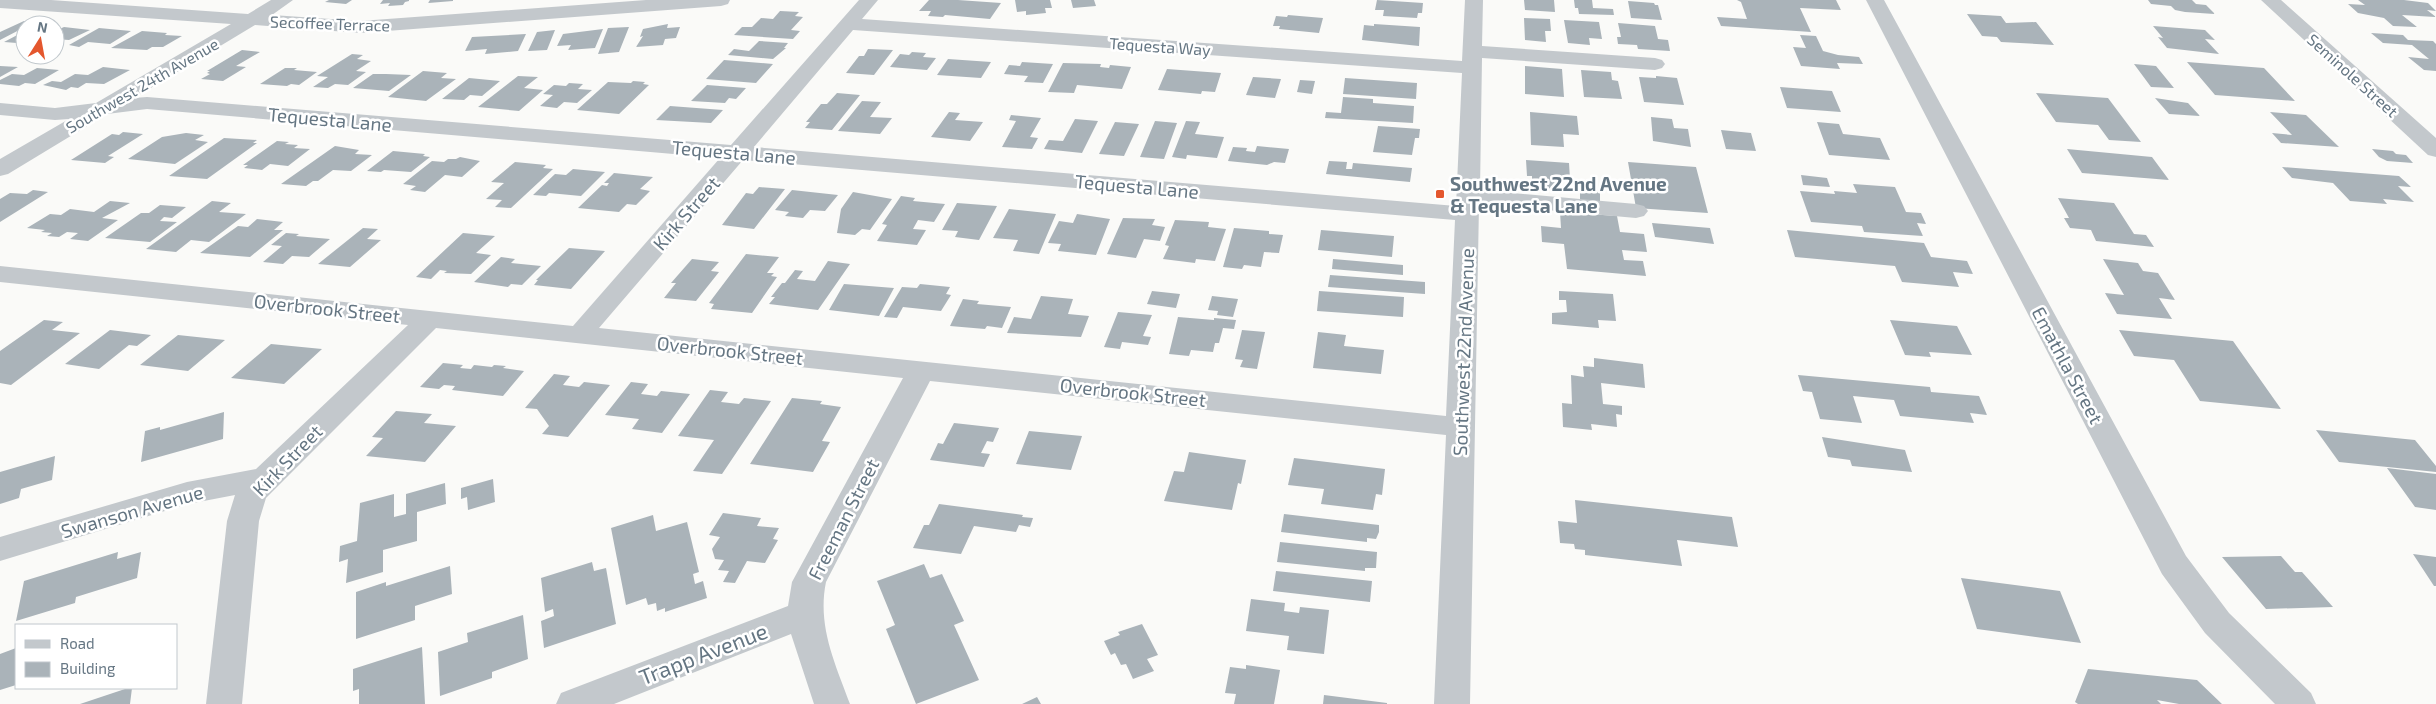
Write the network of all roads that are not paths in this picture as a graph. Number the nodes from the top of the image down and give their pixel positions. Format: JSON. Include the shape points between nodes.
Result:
{"nodes":[{"id":1,"x":284,"y":0,"type":"edge"},
{"id":2,"x":721,"y":0,"type":"edge"},
{"id":3,"x":869,"y":0,"type":"edge"},
{"id":4,"x":1474,"y":0,"type":"edge"},
{"id":5,"x":1875,"y":0,"type":"edge"},
{"id":6,"x":2270,"y":0,"type":"edge"},
{"id":7,"x":0,"y":2,"type":"edge"},
{"id":8,"x":251,"y":20,"type":"junction"},
{"id":9,"x":848,"y":24,"type":"junction"},
{"id":10,"x":1472,"y":59,"type":"junction"},
{"id":11,"x":1655,"y":64,"type":"dead end"},
{"id":12,"x":102,"y":108,"type":"junction"},
{"id":13,"x":0,"y":109,"type":"edge"},
{"id":14,"x":2436,"y":150,"type":"edge"},
{"id":15,"x":737,"y":152,"type":"junction"},
{"id":16,"x":0,"y":169,"type":"edge"},
{"id":17,"x":1468,"y":205,"type":"junction"},
{"id":18,"x":1636,"y":211,"type":"dead end"},
{"id":19,"x":0,"y":274,"type":"edge"},
{"id":20,"x":430,"y":319,"type":"junction"},
{"id":21,"x":580,"y":334,"type":"junction"},
{"id":22,"x":921,"y":370,"type":"junction"},
{"id":23,"x":1459,"y":427,"type":"junction"},
{"id":24,"x":265,"y":478,"type":"junction"},
{"id":25,"x":0,"y":549,"type":"edge"},
{"id":26,"x":804,"y":614,"type":"junction"},
{"id":27,"x":224,"y":704,"type":"edge"},
{"id":28,"x":574,"y":704,"type":"edge"},
{"id":29,"x":832,"y":704,"type":"edge"},
{"id":30,"x":1452,"y":704,"type":"edge"},
{"id":31,"x":2298,"y":704,"type":"edge"}],
"edges":[{"from":1,"to":8,"type":"street","name":"Southwest 24th Avenue"},
{"from":2,"to":8,"type":"street","name":"Secoffee Terrace","via":[[378,26],[344,27]]},
{"from":3,"to":9,"type":"street","name":"Kirk Street"},
{"from":4,"to":10,"type":"street","name":"Southwest 22nd Avenue"},
{"from":5,"to":31,"type":"street","name":"Emathla Street","via":[[2174,565],[2217,623]]},
{"from":6,"to":14,"type":"street","name":"Seminole Street"},
{"from":7,"to":8,"type":"street","name":"Secoffee Terrace"},
{"from":8,"to":12,"type":"street","name":"Southwest 24th Avenue"},
{"from":9,"to":10,"type":"street","name":"Tequesta Way"},
{"from":9,"to":15,"type":"street","name":"Kirk Street"},
{"from":10,"to":11,"type":"street","name":"Tequesta Way"},
{"from":10,"to":17,"type":"street","name":"Southwest 22nd Avenue"},
{"from":12,"to":13,"type":"street","name":"Tequesta Lane","via":[[55,114]]},
{"from":12,"to":15,"type":"street","name":"Tequesta Lane","via":[[147,103]]},
{"from":12,"to":16,"type":"street","name":"Southwest 24th Avenue"},
{"from":15,"to":17,"type":"street","name":"Tequesta Lane"},
{"from":15,"to":21,"type":"street","name":"Kirk Street"},
{"from":17,"to":18,"type":"street","name":"Tequesta Lane"},
{"from":17,"to":23,"type":"street","name":"Southwest 22nd Avenue"},
{"from":19,"to":20,"type":"street","name":"Overbrook Street"},
{"from":20,"to":21,"type":"street","name":"Overbrook Street"},
{"from":20,"to":24,"type":"street","name":"Kirk Street"},
{"from":21,"to":22,"type":"street","name":"Overbrook Street"},
{"from":22,"to":23,"type":"street","name":"Overbrook Street"},
{"from":22,"to":26,"type":"street","name":"Freeman Street","via":[[809,582]]},
{"from":23,"to":30,"type":"street","name":"Southwest 22nd Avenue"},
{"from":24,"to":25,"type":"street","name":"Swanson Avenue","via":[[187,493]]},
{"from":24,"to":27,"type":"street","name":"Kirk Street","via":[[251,494],[243,521]]},
{"from":26,"to":28,"type":"street","name":"Trapp Avenue"},
{"from":26,"to":29,"type":"street","name":"Freeman Street","via":[[807,634]]}]}
